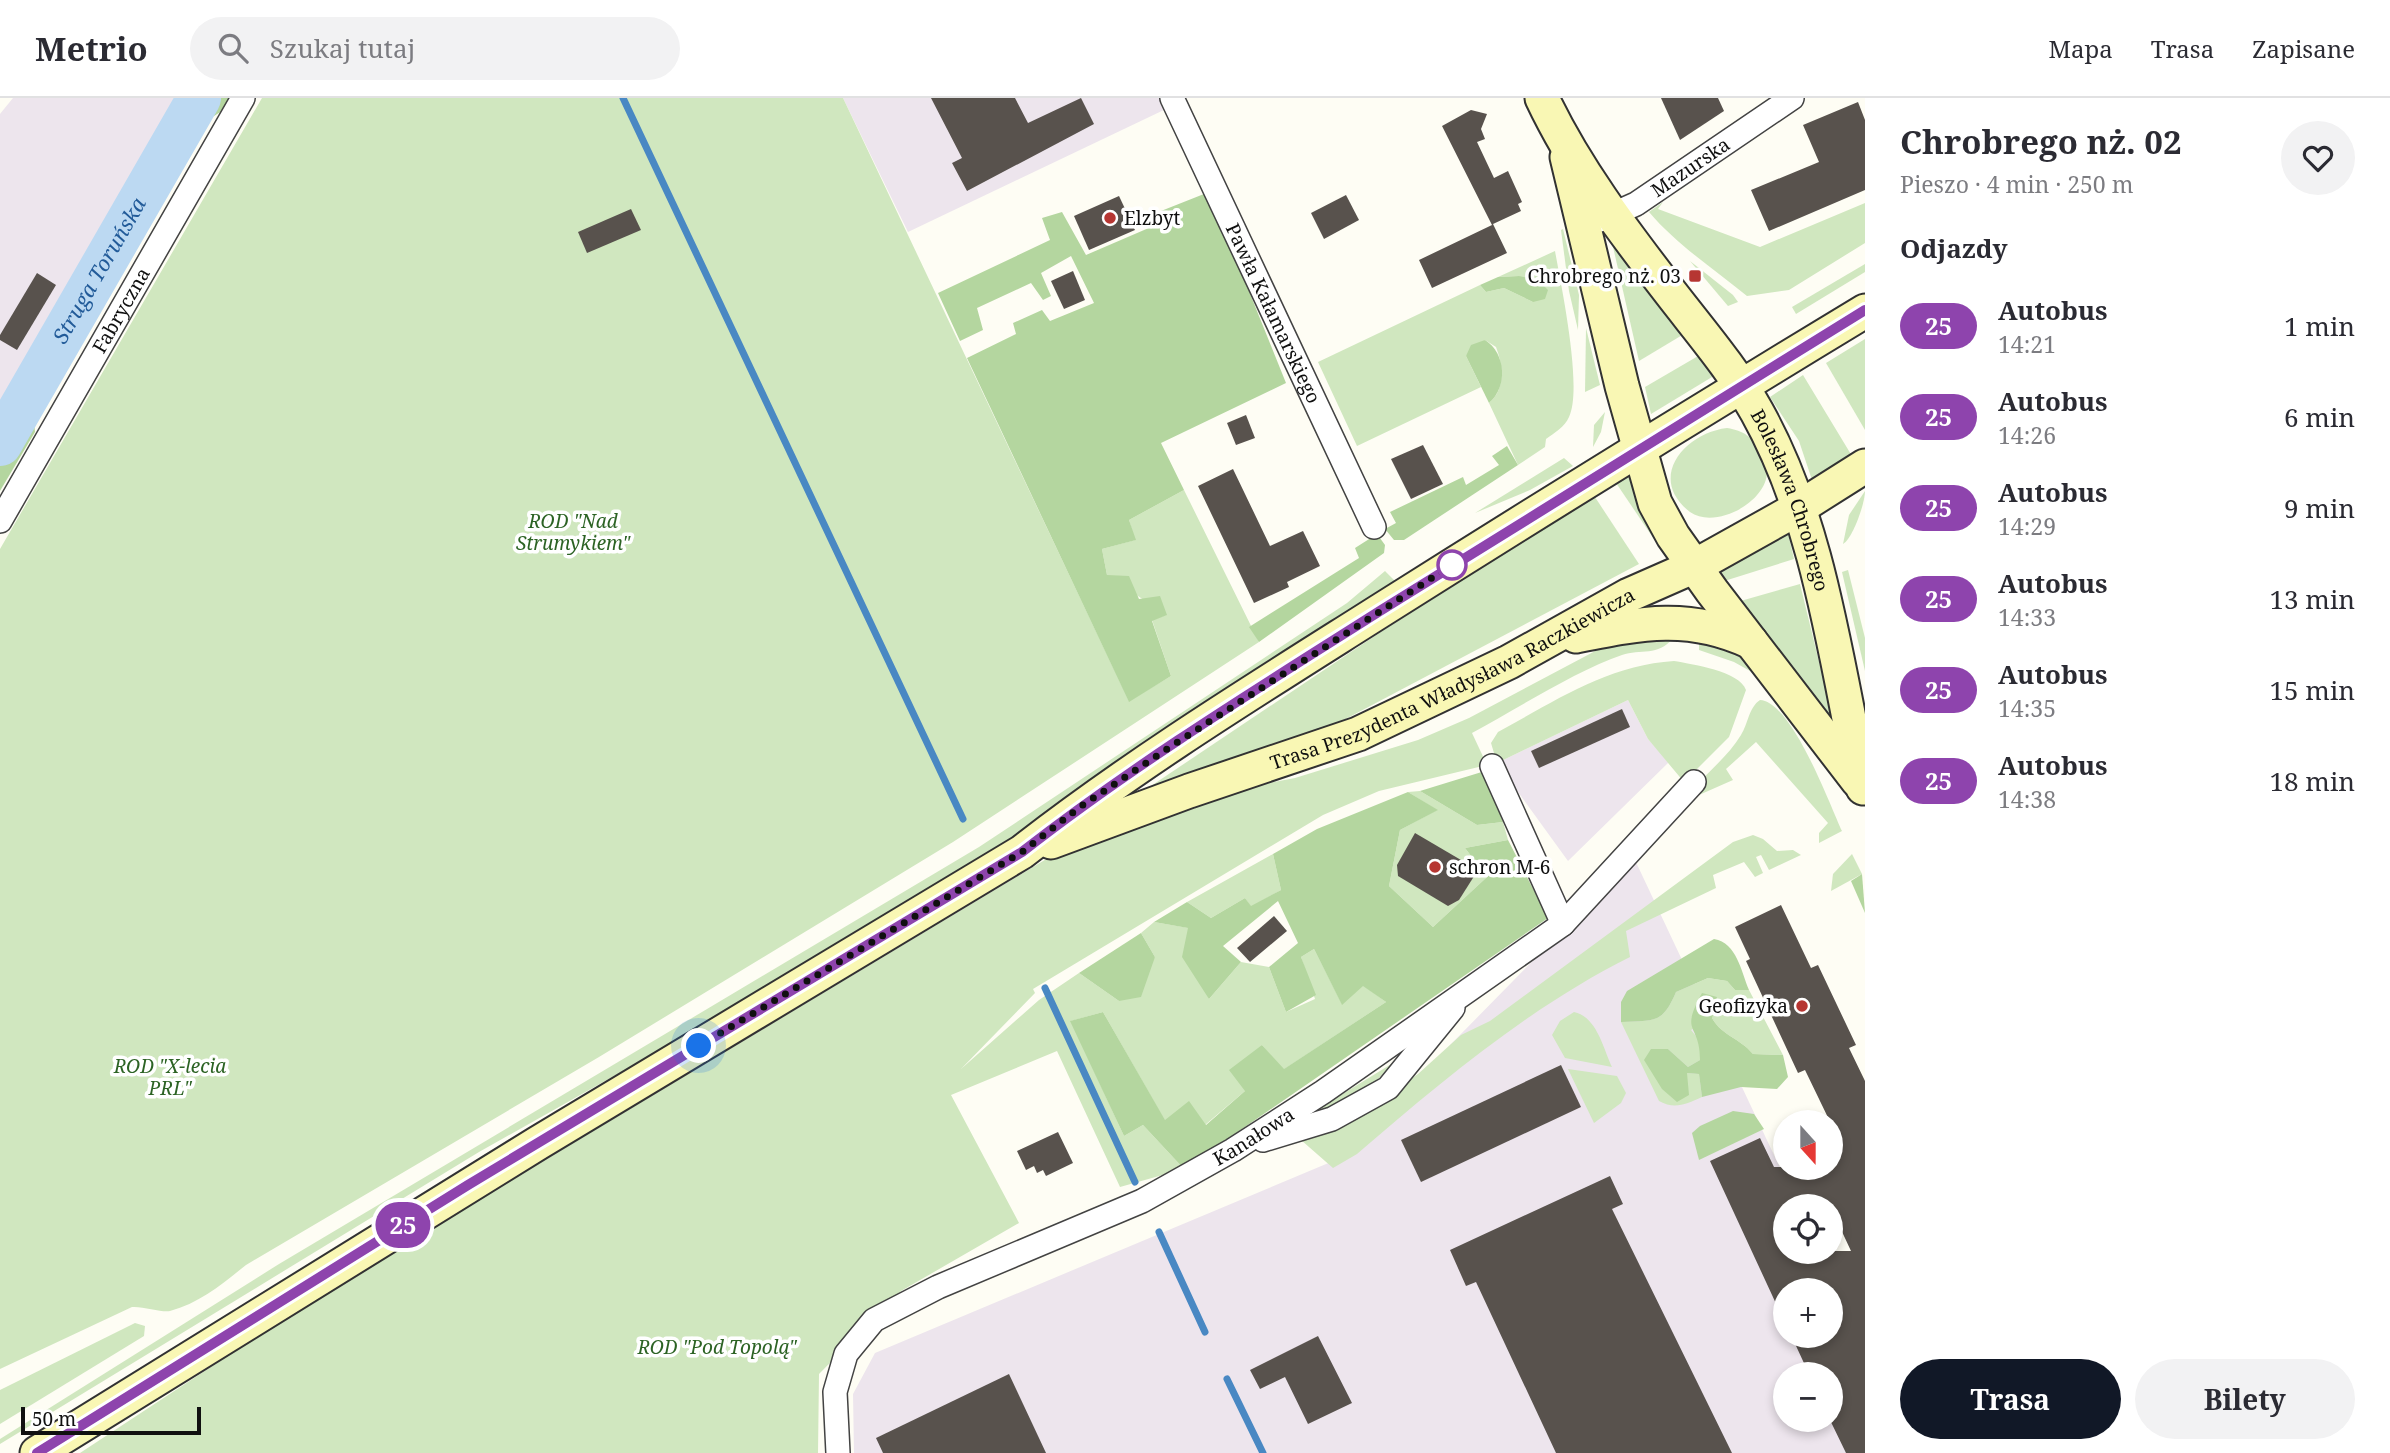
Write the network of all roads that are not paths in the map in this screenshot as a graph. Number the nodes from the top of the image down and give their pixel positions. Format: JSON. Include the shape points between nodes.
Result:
{"nodes":[{"id":1,"x":243,"y":98,"type":"edge"},
{"id":2,"x":1172,"y":98,"type":"edge"},
{"id":3,"x":1542,"y":98,"type":"edge"},
{"id":4,"x":1792,"y":98,"type":"edge"},
{"id":5,"x":1565,"y":146,"type":"junction"},
{"id":6,"x":1614,"y":214,"type":"junction"},
{"id":7,"x":1582,"y":226,"type":"junction"},
{"id":8,"x":1865,"y":311,"type":"edge"},
{"id":9,"x":1740,"y":385,"type":"junction"},
{"id":10,"x":1639,"y":450,"type":"junction"},
{"id":11,"x":1865,"y":466,"type":"edge"},
{"id":12,"x":1797,"y":509,"type":"junction"},
{"id":13,"x":0,"y":521,"type":"edge"},
{"id":14,"x":1374,"y":527,"type":"dead end"},
{"id":15,"x":1695,"y":566,"type":"junction"},
{"id":16,"x":1751,"y":642,"type":"junction"},
{"id":17,"x":1543,"y":644,"type":"junction"},
{"id":18,"x":1492,"y":765,"type":"dead end"},
{"id":19,"x":1693,"y":782,"type":"dead end"},
{"id":20,"x":1864,"y":790,"type":"edge"},
{"id":21,"x":1022,"y":852,"type":"junction"},
{"id":22,"x":1563,"y":924,"type":"junction"},
{"id":23,"x":1465,"y":992,"type":"junction"},
{"id":24,"x":1233,"y":1150,"type":"junction"},
{"id":25,"x":37,"y":1453,"type":"edge"},
{"id":26,"x":838,"y":1453,"type":"edge"}],
"edges":[{"from":1,"to":13,"type":"street","name":"Fabryczna"},
{"from":2,"to":14,"type":"street","name":"Pawła Kałamarskiego"},
{"from":3,"to":5,"type":"main road","name":"Bolesława Chrobrego"},
{"from":4,"to":6,"type":"street","name":"Mazurska","via":[[1680,176]]},
{"from":5,"to":6,"type":"main road","name":"Bolesława Chrobrego"},
{"from":5,"to":7,"type":"main road","name":"Bolesława Chrobrego"},
{"from":6,"to":7,"type":"street","name":"Mazurska"},
{"from":6,"to":9,"type":"main road","name":"Bolesława Chrobrego"},
{"from":7,"to":10,"type":"main road","name":"Bolesława Chrobrego"},
{"from":8,"to":9,"type":"main road","name":"Trasa Prezydenta Władysława Raczkiewicza"},
{"from":9,"to":10,"type":"main road","name":"Trasa Prezydenta Władysława Raczkiewicza"},
{"from":9,"to":12,"type":"main road","name":"Bolesława Chrobrego","via":[[1791,479]]},
{"from":10,"to":15,"type":"main road","name":"Bolesława Chrobrego","via":[[1655,503]]},
{"from":10,"to":21,"type":"main road","name":"Trasa Prezydenta Władysława Raczkiewicza","via":[[1266,683],[1080,807]]},
{"from":11,"to":12,"type":"main road","name":"Trasa Prezydenta Władysława Raczkiewicza"},
{"from":12,"to":15,"type":"main road","name":"Trasa Prezydenta Władysława Raczkiewicza"},
{"from":12,"to":20,"type":"main road","name":"Bolesława Chrobrego","via":[[1815,564]]},
{"from":15,"to":16,"type":"main road","name":"Bolesława Chrobrego"},
{"from":15,"to":17,"type":"main road","name":"Trasa Prezydenta Władysława Raczkiewicza","via":[[1629,595]]},
{"from":16,"to":17,"type":"main road","via":[[1706,625],[1645,622]]},
{"from":16,"to":20,"type":"main road","name":"Bolesława Chrobrego"},
{"from":17,"to":21,"type":"main road","name":"Trasa Prezydenta Władysława Raczkiewicza","via":[[1358,734]]},
{"from":18,"to":22,"type":"street"},
{"from":19,"to":22,"type":"street","name":"Kanałowa"},
{"from":21,"to":25,"type":"main road","name":"Trasa Prezydenta Władysława Raczkiewicza","via":[[526,1150]]},
{"from":22,"to":23,"type":"street","name":"Kanałowa"},
{"from":23,"to":24,"type":"street","name":"Kanałowa"},
{"from":23,"to":24,"type":"street","via":[[1388,1088],[1332,1119]]},
{"from":24,"to":26,"type":"street","name":"Kanałowa","via":[[1142,1201],[938,1287],[874,1320],[846,1354],[835,1392]]}]}
